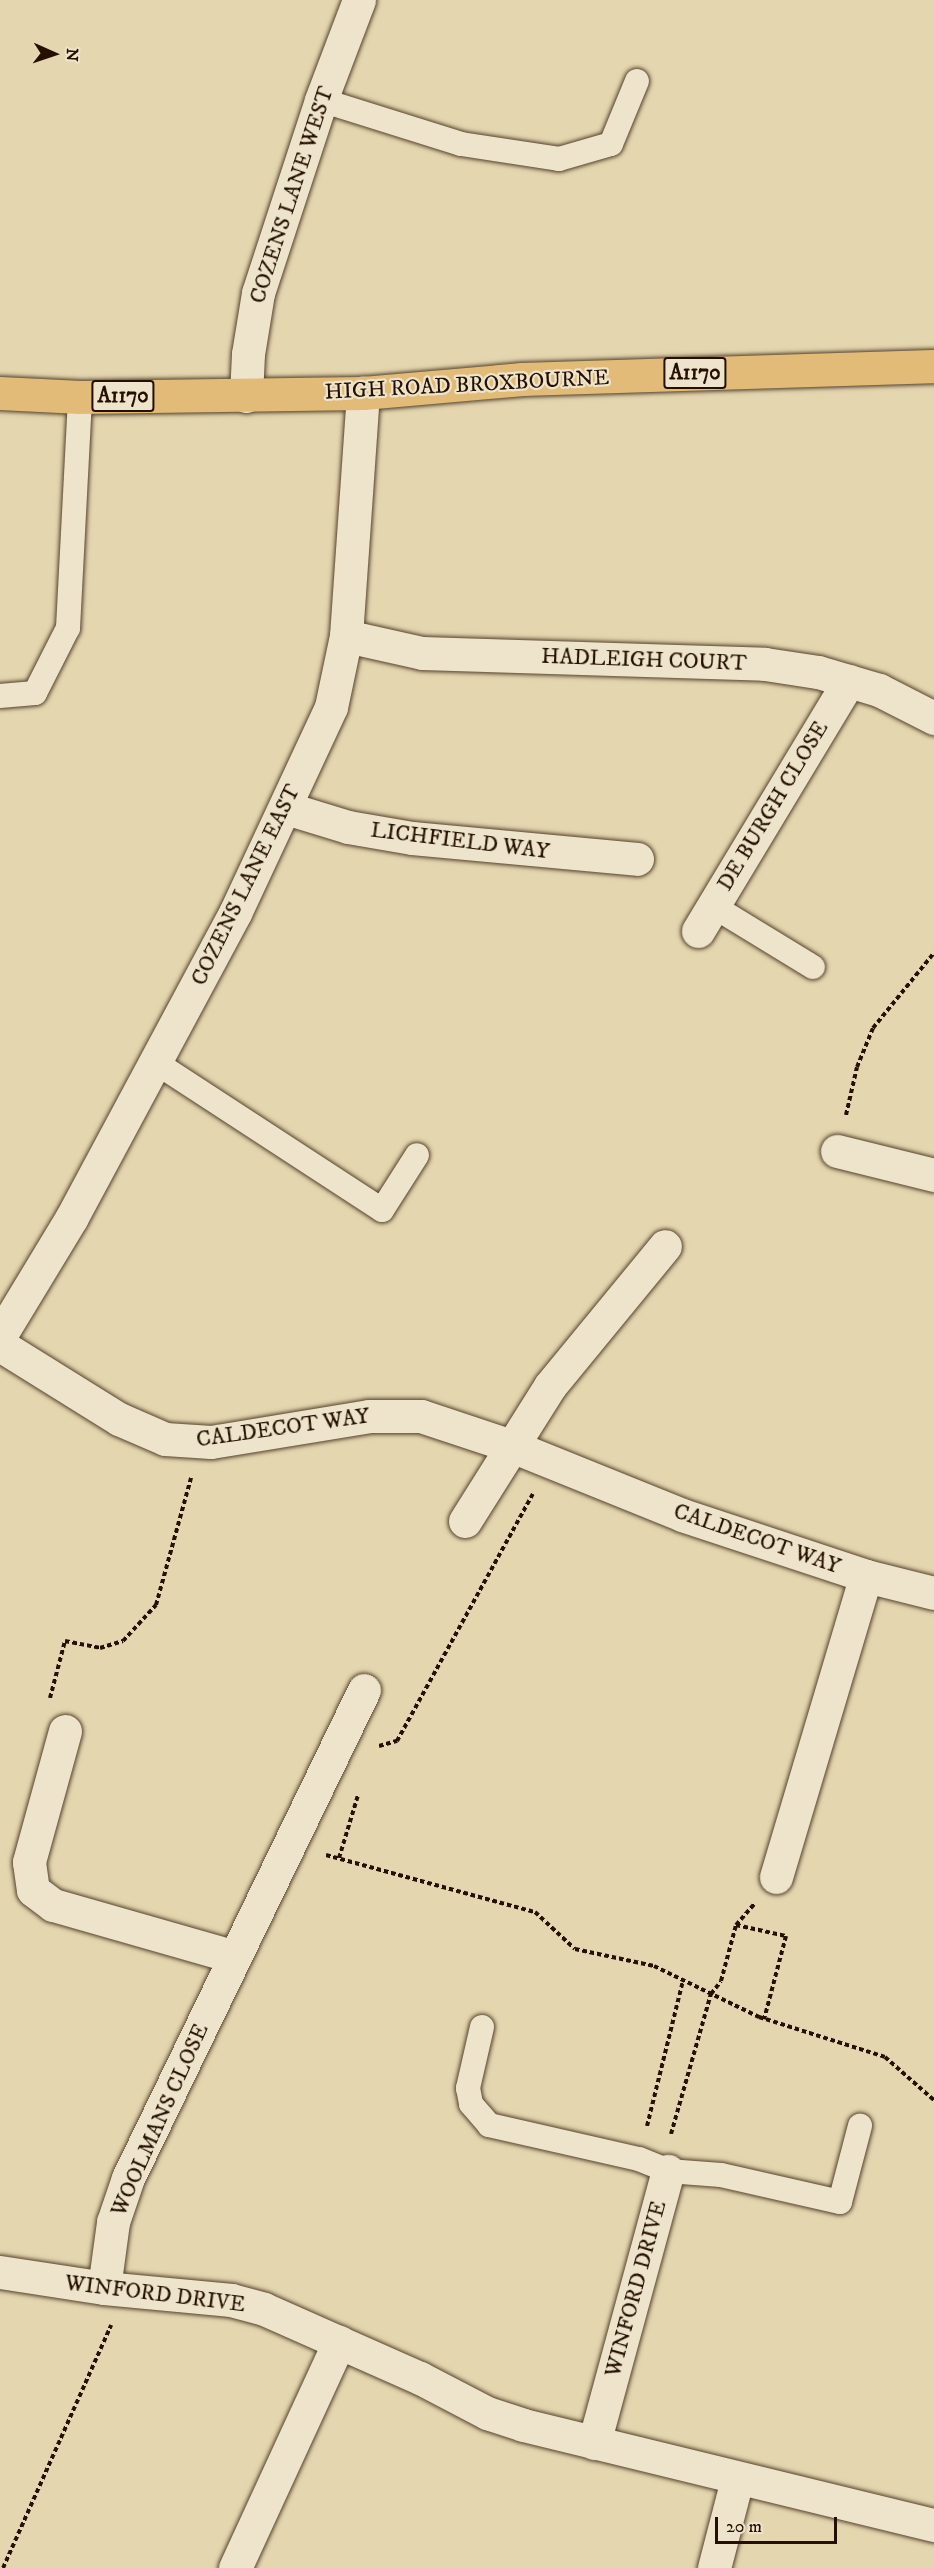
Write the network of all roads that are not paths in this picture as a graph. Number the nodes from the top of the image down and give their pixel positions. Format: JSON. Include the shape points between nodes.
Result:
{"nodes":[{"id":1,"x":359,"y":0,"type":"edge"},
{"id":2,"x":637,"y":81,"type":"dead end"},
{"id":3,"x":321,"y":100,"type":"junction"},
{"id":4,"x":934,"y":366,"type":"edge"},
{"id":5,"x":0,"y":393,"type":"edge"},
{"id":6,"x":363,"y":393,"type":"junction"},
{"id":7,"x":246,"y":396,"type":"junction"},
{"id":8,"x":80,"y":397,"type":"junction"},
{"id":9,"x":346,"y":636,"type":"junction"},
{"id":10,"x":849,"y":681,"type":"junction"},
{"id":11,"x":0,"y":696,"type":"edge"},
{"id":12,"x":934,"y":718,"type":"edge"},
{"id":13,"x":286,"y":808,"type":"junction"},
{"id":14,"x":637,"y":859,"type":"dead end"},
{"id":15,"x":705,"y":919,"type":"joint"},
{"id":16,"x":813,"y":968,"type":"dead end"},
{"id":17,"x":155,"y":1062,"type":"junction"},
{"id":18,"x":837,"y":1151,"type":"road end"},
{"id":19,"x":417,"y":1155,"type":"dead end"},
{"id":20,"x":934,"y":1175,"type":"edge"},
{"id":21,"x":665,"y":1246,"type":"dead end"},
{"id":22,"x":0,"y":1336,"type":"edge"},
{"id":23,"x":0,"y":1345,"type":"edge"},
{"id":24,"x":514,"y":1447,"type":"junction"},
{"id":25,"x":465,"y":1521,"type":"dead end"},
{"id":26,"x":866,"y":1576,"type":"junction"},
{"id":27,"x":934,"y":1593,"type":"edge"},
{"id":28,"x":364,"y":1690,"type":"dead end"},
{"id":29,"x":56,"y":1720,"type":"road end"},
{"id":30,"x":776,"y":1877,"type":"road end"},
{"id":31,"x":234,"y":1957,"type":"junction"},
{"id":32,"x":482,"y":2027,"type":"dead end"},
{"id":33,"x":860,"y":2126,"type":"dead end"},
{"id":34,"x":653,"y":2165,"type":"junction"},
{"id":35,"x":0,"y":2272,"type":"edge"},
{"id":36,"x":115,"y":2289,"type":"junction"},
{"id":37,"x":339,"y":2342,"type":"junction"},
{"id":38,"x":594,"y":2443,"type":"junction"},
{"id":39,"x":737,"y":2480,"type":"junction"},
{"id":40,"x":934,"y":2525,"type":"edge"},
{"id":41,"x":235,"y":2568,"type":"edge"},
{"id":42,"x":714,"y":2568,"type":"edge"}],
"edges":[{"from":1,"to":3,"type":"street","name":"COZENS LANE WEST"},
{"from":2,"to":3,"type":"lane","via":[[611,144],[559,159],[461,144]]},
{"from":3,"to":7,"type":"street","name":"COZENS LANE WEST","via":[[258,293]]},
{"from":4,"to":6,"type":"main road","name":"HIGH ROAD BROXBOURNE","number":"A1170","via":[[522,379]]},
{"from":5,"to":8,"type":"main road","name":"HIGH ROAD BROXBOURNE","number":"A1170"},
{"from":6,"to":7,"type":"main road","name":"HIGH ROAD BROXBOURNE","number":"A1170"},
{"from":6,"to":9,"type":"street","name":"COZENS LANE EAST"},
{"from":7,"to":8,"type":"main road","name":"HIGH ROAD BROXBOURNE","number":"A1170"},
{"from":8,"to":11,"type":"lane","via":[[68,628],[35,693]]},
{"from":9,"to":10,"type":"street","name":"HADLEIGH COURT","via":[[422,653],[765,664]]},
{"from":9,"to":13,"type":"street","name":"COZENS LANE EAST","via":[[331,707]]},
{"from":10,"to":12,"type":"street","name":"HADLEIGH COURT","via":[[879,690]]},
{"from":10,"to":15,"type":"street","name":"DE BURGH CLOSE"},
{"from":13,"to":14,"type":"street","name":"LICHFIELD WAY","via":[[348,827],[412,838]]},
{"from":13,"to":17,"type":"street","name":"COZENS LANE EAST","via":[[236,913]]},
{"from":15,"to":16,"type":"lane"},
{"from":17,"to":19,"type":"lane","via":[[382,1209]]},
{"from":17,"to":22,"type":"street","name":"COZENS LANE EAST","via":[[72,1217]]},
{"from":18,"to":20,"type":"street"},
{"from":21,"to":24,"type":"street","via":[[550,1386]]},
{"from":23,"to":24,"type":"street","name":"CALDECOT WAY","via":[[118,1419],[165,1439],[200,1442],[398,1413],[443,1422]]},
{"from":24,"to":25,"type":"street"},
{"from":24,"to":26,"type":"street","name":"CALDECOT WAY","via":[[682,1515]]},
{"from":26,"to":27,"type":"street","name":"CALDECOT WAY"},
{"from":26,"to":30,"type":"street","name":"CALDECOT WAY"},
{"from":28,"to":31,"type":"street","name":"WOOLMANS CLOSE"},
{"from":29,"to":31,"type":"street","via":[[29,1862],[33,1890],[53,1905]]},
{"from":31,"to":36,"type":"street","name":"WOOLMANS CLOSE","via":[[128,2178],[113,2223]]},
{"from":32,"to":34,"type":"lane","via":[[468,2088],[471,2104],[489,2125]]},
{"from":33,"to":34,"type":"lane","via":[[840,2202],[721,2175]]},
{"from":34,"to":38,"type":"street","name":"WINFORD DRIVE"},
{"from":35,"to":36,"type":"street","name":"WINFORD DRIVE"},
{"from":36,"to":37,"type":"street","name":"WINFORD DRIVE","via":[[231,2300],[264,2309]]},
{"from":37,"to":38,"type":"street","name":"WINFORD DRIVE","via":[[487,2413]]},
{"from":37,"to":41,"type":"street"},
{"from":38,"to":39,"type":"street","name":"WINFORD DRIVE"},
{"from":39,"to":40,"type":"street","name":"WINFORD DRIVE"},
{"from":39,"to":42,"type":"street"}]}
